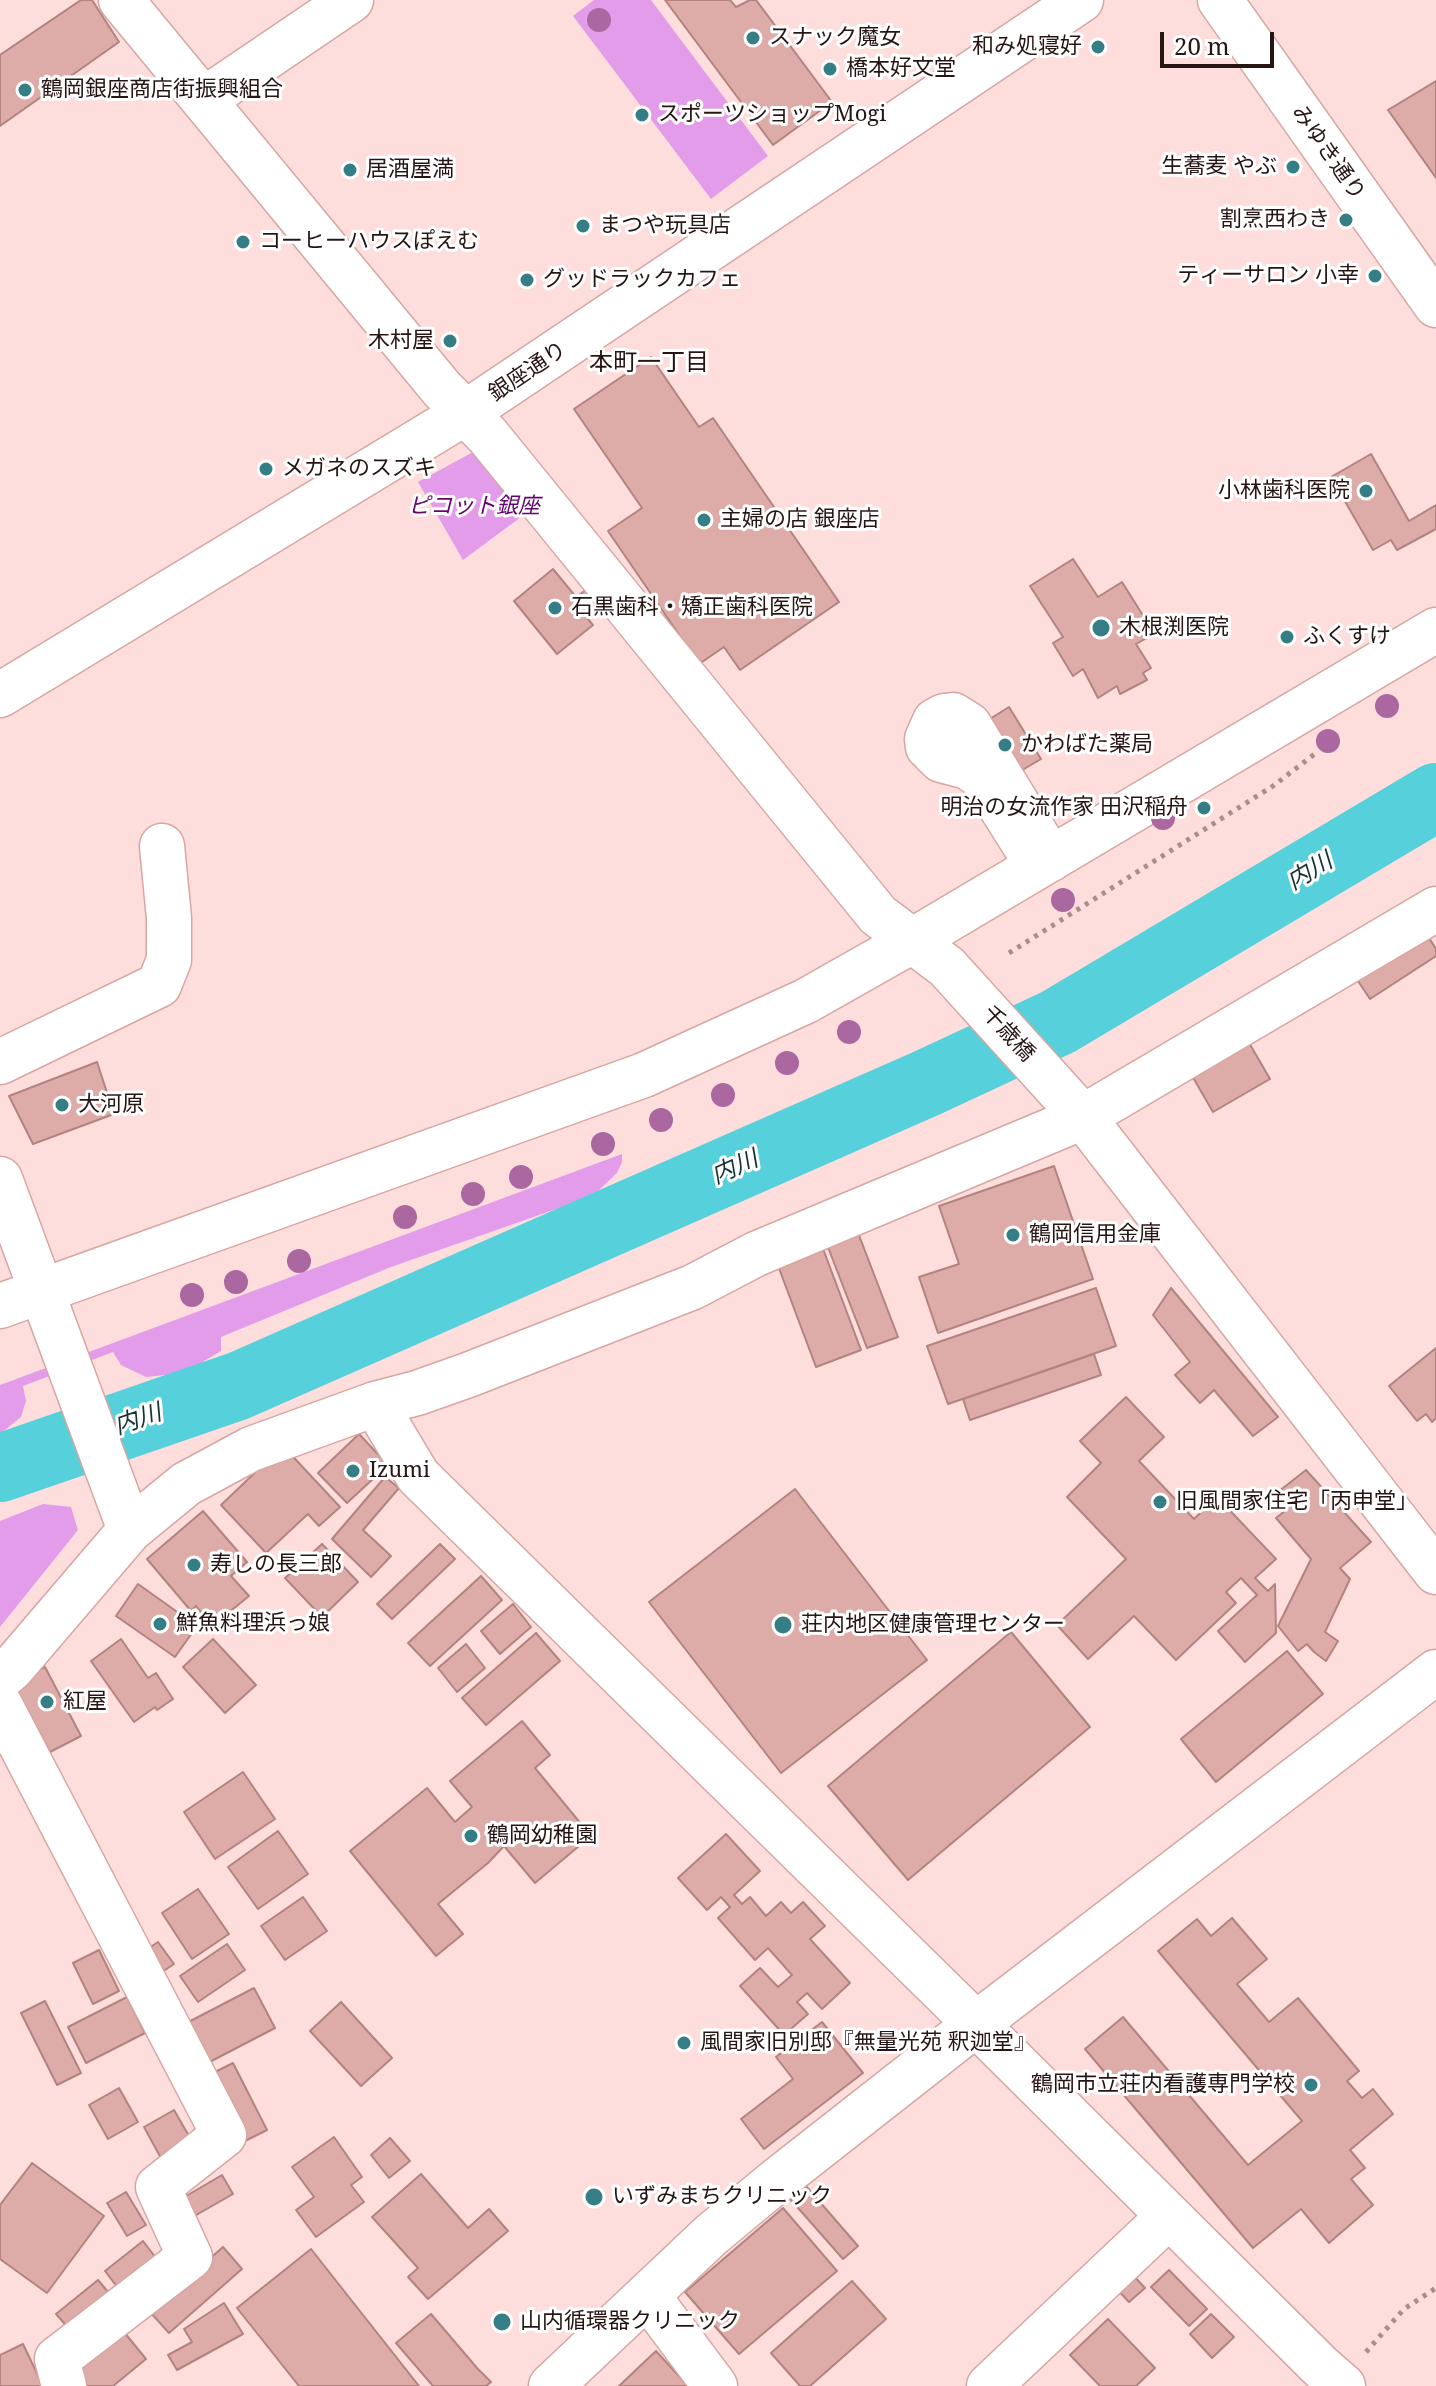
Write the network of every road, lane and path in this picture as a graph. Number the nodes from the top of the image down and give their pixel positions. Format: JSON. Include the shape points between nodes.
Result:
{"nodes":[{"id":1,"x":121,"y":0,"type":"edge"},
{"id":2,"x":351,"y":0,"type":"edge"},
{"id":3,"x":1081,"y":0,"type":"edge"},
{"id":4,"x":1220,"y":0,"type":"edge"},
{"id":5,"x":205,"y":99,"type":"junction"},
{"id":6,"x":1436,"y":305,"type":"edge"},
{"id":7,"x":465,"y":413,"type":"junction"},
{"id":8,"x":1436,"y":630,"type":"edge"},
{"id":9,"x":0,"y":695,"type":"edge"},
{"id":10,"x":1316,"y":752,"type":"dead end"},
{"id":11,"x":162,"y":846,"type":"dead end"},
{"id":12,"x":1436,"y":909,"type":"edge"},
{"id":13,"x":912,"y":941,"type":"junction"},
{"id":14,"x":1009,"y":953,"type":"dead end"},
{"id":15,"x":0,"y":1062,"type":"edge"},
{"id":16,"x":1076,"y":1109,"type":"junction"},
{"id":17,"x":0,"y":1179,"type":"edge"},
{"id":18,"x":40,"y":1291,"type":"junction"},
{"id":19,"x":0,"y":1306,"type":"edge"},
{"id":20,"x":375,"y":1404,"type":"junction"},
{"id":21,"x":123,"y":1512,"type":"junction"},
{"id":22,"x":1436,"y":1572,"type":"edge"},
{"id":23,"x":1436,"y":1672,"type":"edge"},
{"id":24,"x":0,"y":1678,"type":"edge"},
{"id":25,"x":0,"y":1705,"type":"edge"},
{"id":26,"x":976,"y":2024,"type":"junction"},
{"id":27,"x":1169,"y":2216,"type":"junction"},
{"id":28,"x":1436,"y":2288,"type":"edge"},
{"id":29,"x":647,"y":2295,"type":"junction"},
{"id":30,"x":1330,"y":2374,"type":"edge"},
{"id":31,"x":64,"y":2386,"type":"edge"},
{"id":32,"x":551,"y":2386,"type":"edge"},
{"id":33,"x":715,"y":2386,"type":"edge"},
{"id":34,"x":989,"y":2386,"type":"edge"}],
"edges":[{"from":1,"to":5,"type":"street","name":"千歳橋"},
{"from":2,"to":5,"type":"street"},
{"from":3,"to":7,"type":"street","name":"銀座通り"},
{"from":4,"to":6,"type":"street","name":"みゆき通り"},
{"from":5,"to":7,"type":"street","name":"千歳橋"},
{"from":7,"to":9,"type":"street","name":"銀座通り"},
{"from":7,"to":13,"type":"street","name":"千歳橋","via":[[878,915]]},
{"from":8,"to":13,"type":"street"},
{"from":10,"to":14,"type":"path","via":[[1273,786]]},
{"from":11,"to":15,"type":"street","via":[[169,960],[159,985]]},
{"from":12,"to":16,"type":"street"},
{"from":13,"to":16,"type":"street","name":"千歳橋","via":[[947,967]]},
{"from":13,"to":18,"type":"street","via":[[806,1001],[644,1075]]},
{"from":16,"to":20,"type":"street","via":[[693,1287],[468,1375]]},
{"from":16,"to":22,"type":"street","name":"千歳橋"},
{"from":17,"to":18,"type":"street"},
{"from":18,"to":19,"type":"street"},
{"from":18,"to":21,"type":"street"},
{"from":20,"to":21,"type":"street","via":[[251,1449]]},
{"from":20,"to":26,"type":"street","via":[[418,1476]]},
{"from":21,"to":24,"type":"street"},
{"from":23,"to":26,"type":"street"},
{"from":25,"to":31,"type":"street","via":[[224,2135],[158,2187],[190,2257],[57,2359]]},
{"from":26,"to":27,"type":"street"},
{"from":26,"to":29,"type":"street","via":[[776,2181]]},
{"from":27,"to":30,"type":"street"},
{"from":27,"to":34,"type":"street"},
{"from":28,"to":30,"type":"path"},
{"from":29,"to":32,"type":"street"},
{"from":29,"to":33,"type":"street"}]}
